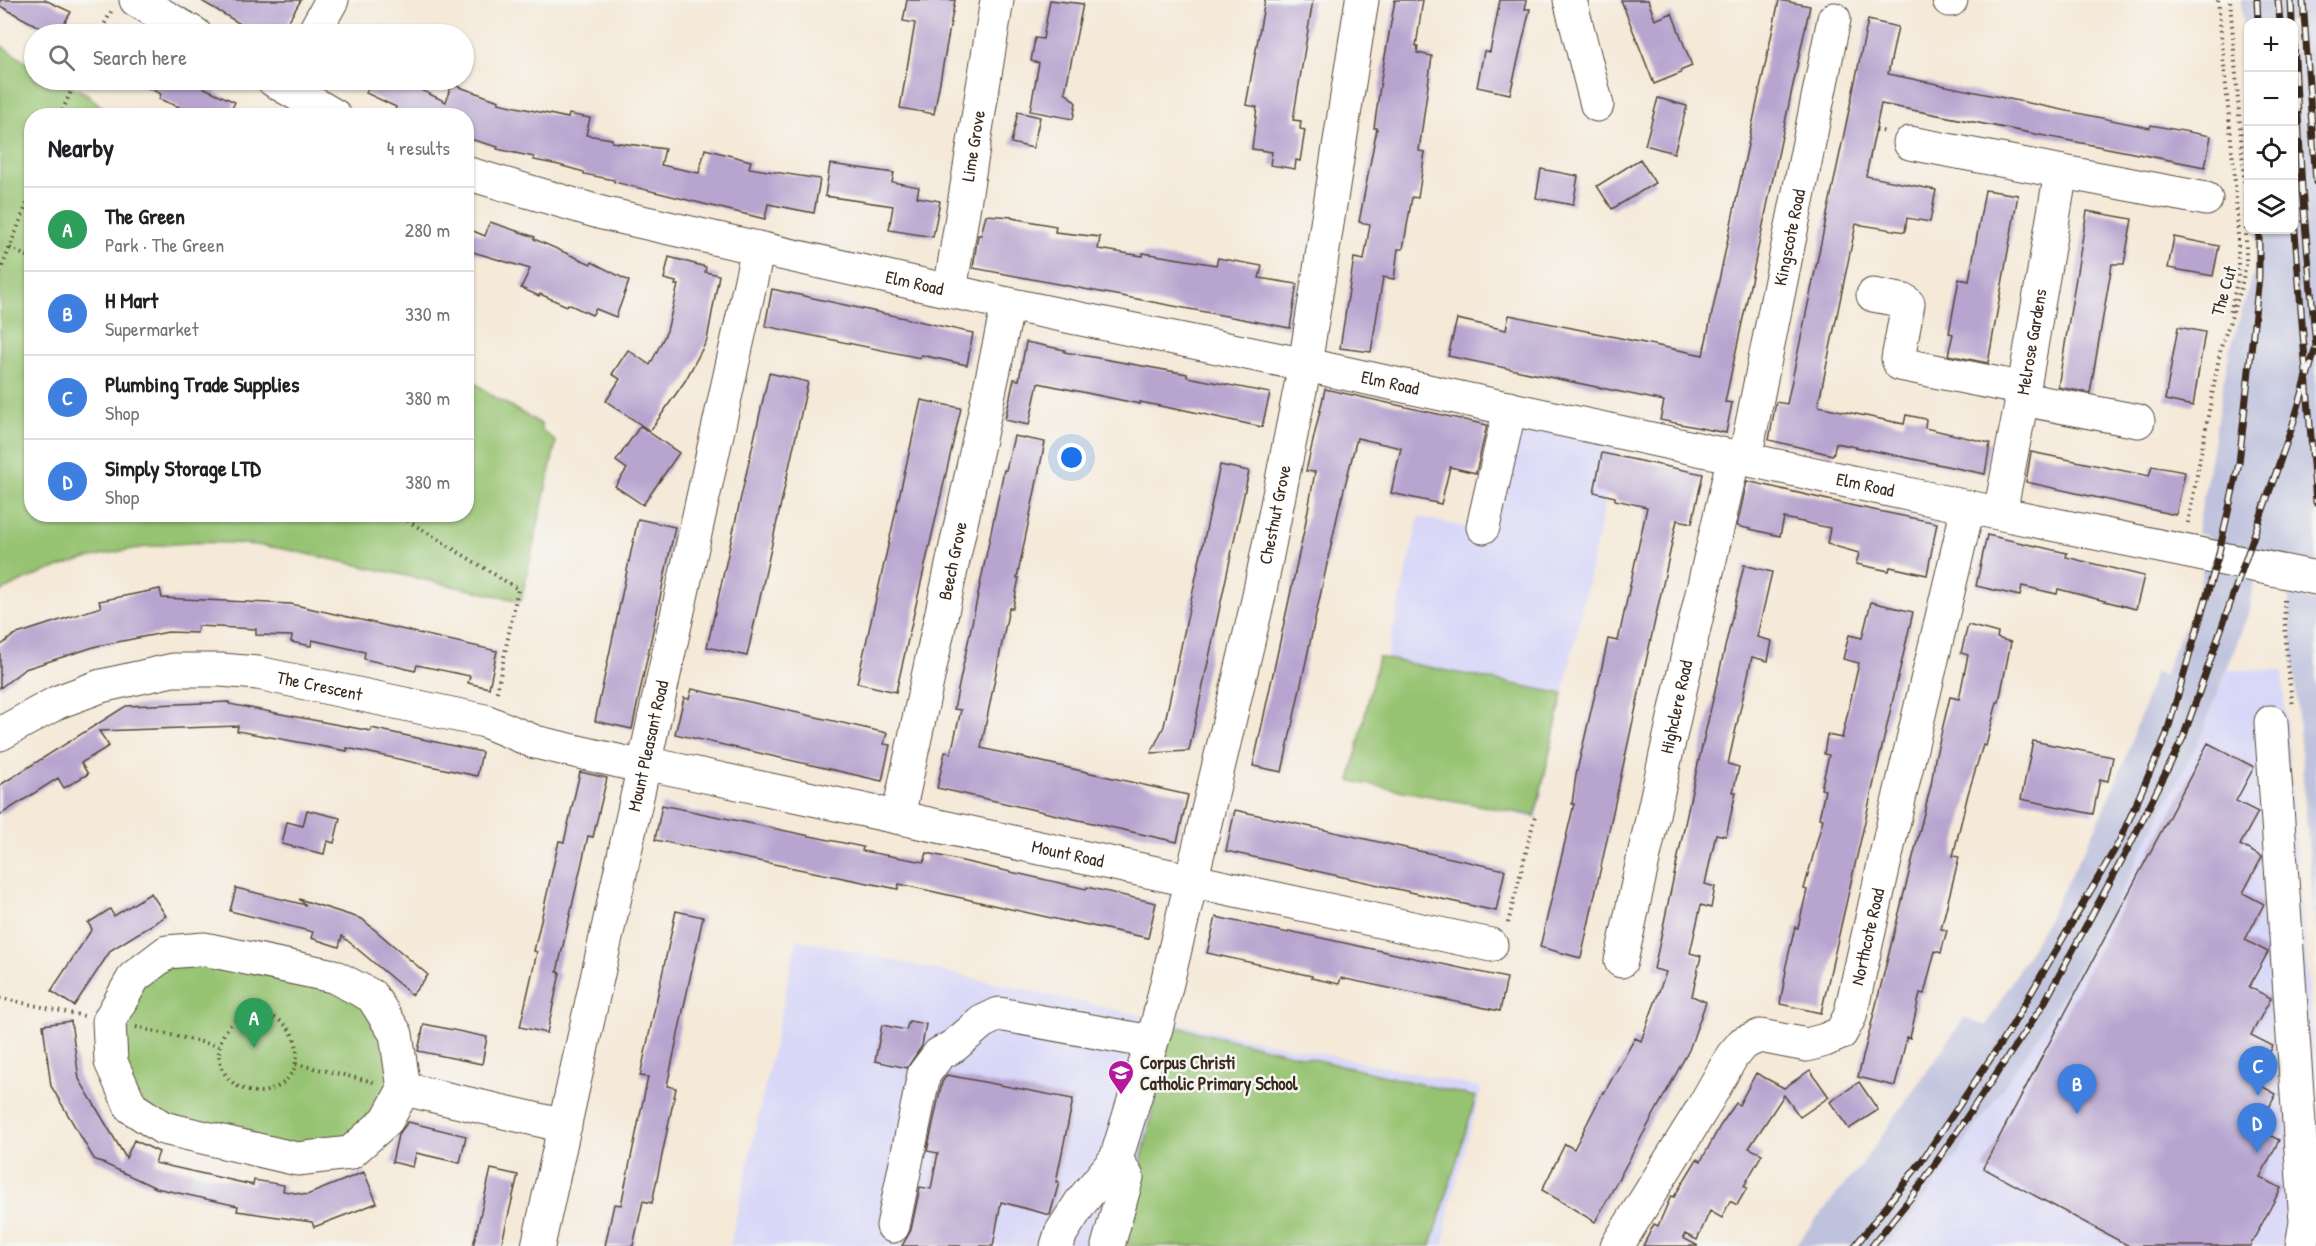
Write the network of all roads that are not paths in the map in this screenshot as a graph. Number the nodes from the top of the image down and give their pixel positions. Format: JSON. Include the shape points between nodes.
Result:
{"nodes":[{"id":1,"x":332,"y":0,"type":"edge"},
{"id":2,"x":997,"y":0,"type":"edge"},
{"id":3,"x":1362,"y":0,"type":"edge"},
{"id":4,"x":1570,"y":0,"type":"edge"},
{"id":5,"x":125,"y":4,"type":"edge"},
{"id":6,"x":1834,"y":19,"type":"dead end"},
{"id":7,"x":172,"y":24,"type":"edge"},
{"id":8,"x":319,"y":24,"type":"edge"},
{"id":9,"x":294,"y":90,"type":"edge"},
{"id":10,"x":1597,"y":105,"type":"dead end"},
{"id":11,"x":323,"y":108,"type":"edge"},
{"id":12,"x":1910,"y":143,"type":"dead end"},
{"id":13,"x":2061,"y":172,"type":"junction"},
{"id":14,"x":474,"y":175,"type":"edge"},
{"id":15,"x":2206,"y":200,"type":"dead end"},
{"id":16,"x":758,"y":248,"type":"junction"},
{"id":17,"x":950,"y":291,"type":"junction"},
{"id":18,"x":1873,"y":295,"type":"dead end"},
{"id":19,"x":1008,"y":304,"type":"junction"},
{"id":20,"x":1305,"y":365,"type":"junction"},
{"id":21,"x":2023,"y":394,"type":"junction"},
{"id":22,"x":1510,"y":408,"type":"junction"},
{"id":23,"x":2138,"y":421,"type":"dead end"},
{"id":24,"x":1740,"y":457,"type":"junction"},
{"id":25,"x":1968,"y":507,"type":"junction"},
{"id":26,"x":2000,"y":513,"type":"junction"},
{"id":27,"x":1483,"y":527,"type":"dead end"},
{"id":28,"x":2301,"y":575,"type":"edge"},
{"id":29,"x":2271,"y":722,"type":"dead end"},
{"id":30,"x":0,"y":734,"type":"edge"},
{"id":31,"x":644,"y":765,"type":"junction"},
{"id":32,"x":898,"y":817,"type":"junction"},
{"id":33,"x":1191,"y":880,"type":"junction"},
{"id":34,"x":1491,"y":945,"type":"road end"},
{"id":35,"x":1621,"y":961,"type":"dead end"},
{"id":36,"x":1154,"y":1034,"type":"junction"},
{"id":37,"x":404,"y":1089,"type":"junction"},
{"id":38,"x":565,"y":1126,"type":"junction"},
{"id":39,"x":1116,"y":1159,"type":"junction"},
{"id":40,"x":893,"y":1227,"type":"dead end"},
{"id":41,"x":538,"y":1246,"type":"edge"},
{"id":42,"x":1057,"y":1246,"type":"edge"},
{"id":43,"x":1108,"y":1246,"type":"edge"},
{"id":44,"x":1617,"y":1246,"type":"edge"},
{"id":45,"x":2302,"y":1246,"type":"edge"}],
"edges":[{"from":1,"to":8,"type":"street"},
{"from":2,"to":17,"type":"street","name":"Lime Grove"},
{"from":3,"to":20,"type":"street","name":"Chestnut Grove"},
{"from":4,"to":10,"type":"street"},
{"from":5,"to":7,"type":"street"},
{"from":6,"to":24,"type":"street","name":"Kingscote Road"},
{"from":9,"to":11,"type":"street"},
{"from":12,"to":13,"type":"street"},
{"from":13,"to":15,"type":"street"},
{"from":13,"to":21,"type":"street","name":"Melrose Gardens"},
{"from":14,"to":16,"type":"street","name":"Elm Road","via":[[602,213]]},
{"from":16,"to":17,"type":"street","name":"Elm Road"},
{"from":16,"to":31,"type":"street","name":"Mount Pleasant Road"},
{"from":17,"to":19,"type":"street","name":"Elm Road"},
{"from":18,"to":21,"type":"street","via":[[1908,304],[1900,364]]},
{"from":19,"to":20,"type":"street","name":"Elm Road"},
{"from":19,"to":32,"type":"street","name":"Beech Grove"},
{"from":20,"to":22,"type":"street","name":"Elm Road"},
{"from":20,"to":33,"type":"street","name":"Chestnut Grove","via":[[1258,600]]},
{"from":21,"to":23,"type":"street"},
{"from":21,"to":26,"type":"street","name":"Melrose Gardens"},
{"from":22,"to":24,"type":"street","name":"Elm Road"},
{"from":22,"to":27,"type":"street"},
{"from":24,"to":25,"type":"street","name":"Elm Road"},
{"from":24,"to":35,"type":"street","name":"Highclere Road","via":[[1690,645]]},
{"from":25,"to":26,"type":"street","name":"Elm Road"},
{"from":25,"to":44,"type":"street","name":"Northcote Road","via":[[1850,1016],[1841,1033],[1825,1041],[1807,1044],[1760,1036],[1743,1043]]},
{"from":26,"to":28,"type":"street","name":"Elm Road"},
{"from":29,"to":45,"type":"street","via":[[2306,1222]]},
{"from":30,"to":31,"type":"street","name":"The Crescent","via":[[58,702],[101,686],[173,670],[258,673],[489,723],[535,742]]},
{"from":31,"to":32,"type":"street","name":"Mount Road"},
{"from":31,"to":38,"type":"street","name":"Mount Pleasant Road"},
{"from":32,"to":33,"type":"street","name":"Mount Road"},
{"from":33,"to":34,"type":"street","name":"Mount Road"},
{"from":33,"to":36,"type":"street","name":"Chestnut Grove"},
{"from":36,"to":39,"type":"street","name":"Chestnut Grove"},
{"from":36,"to":40,"type":"street","via":[[999,1014],[982,1022],[939,1054],[924,1074]]},
{"from":37,"to":37,"type":"street","via":[[387,1120],[350,1153],[297,1159],[163,1128],[131,1107],[111,1062],[109,1021],[134,978],[167,952],[204,948],[333,976],[372,996],[396,1034]]},
{"from":37,"to":38,"type":"street"},
{"from":38,"to":41,"type":"street","name":"Mount Pleasant Road"},
{"from":39,"to":42,"type":"street","via":[[1081,1202]]},
{"from":39,"to":43,"type":"street","via":[[1127,1177]]}]}
